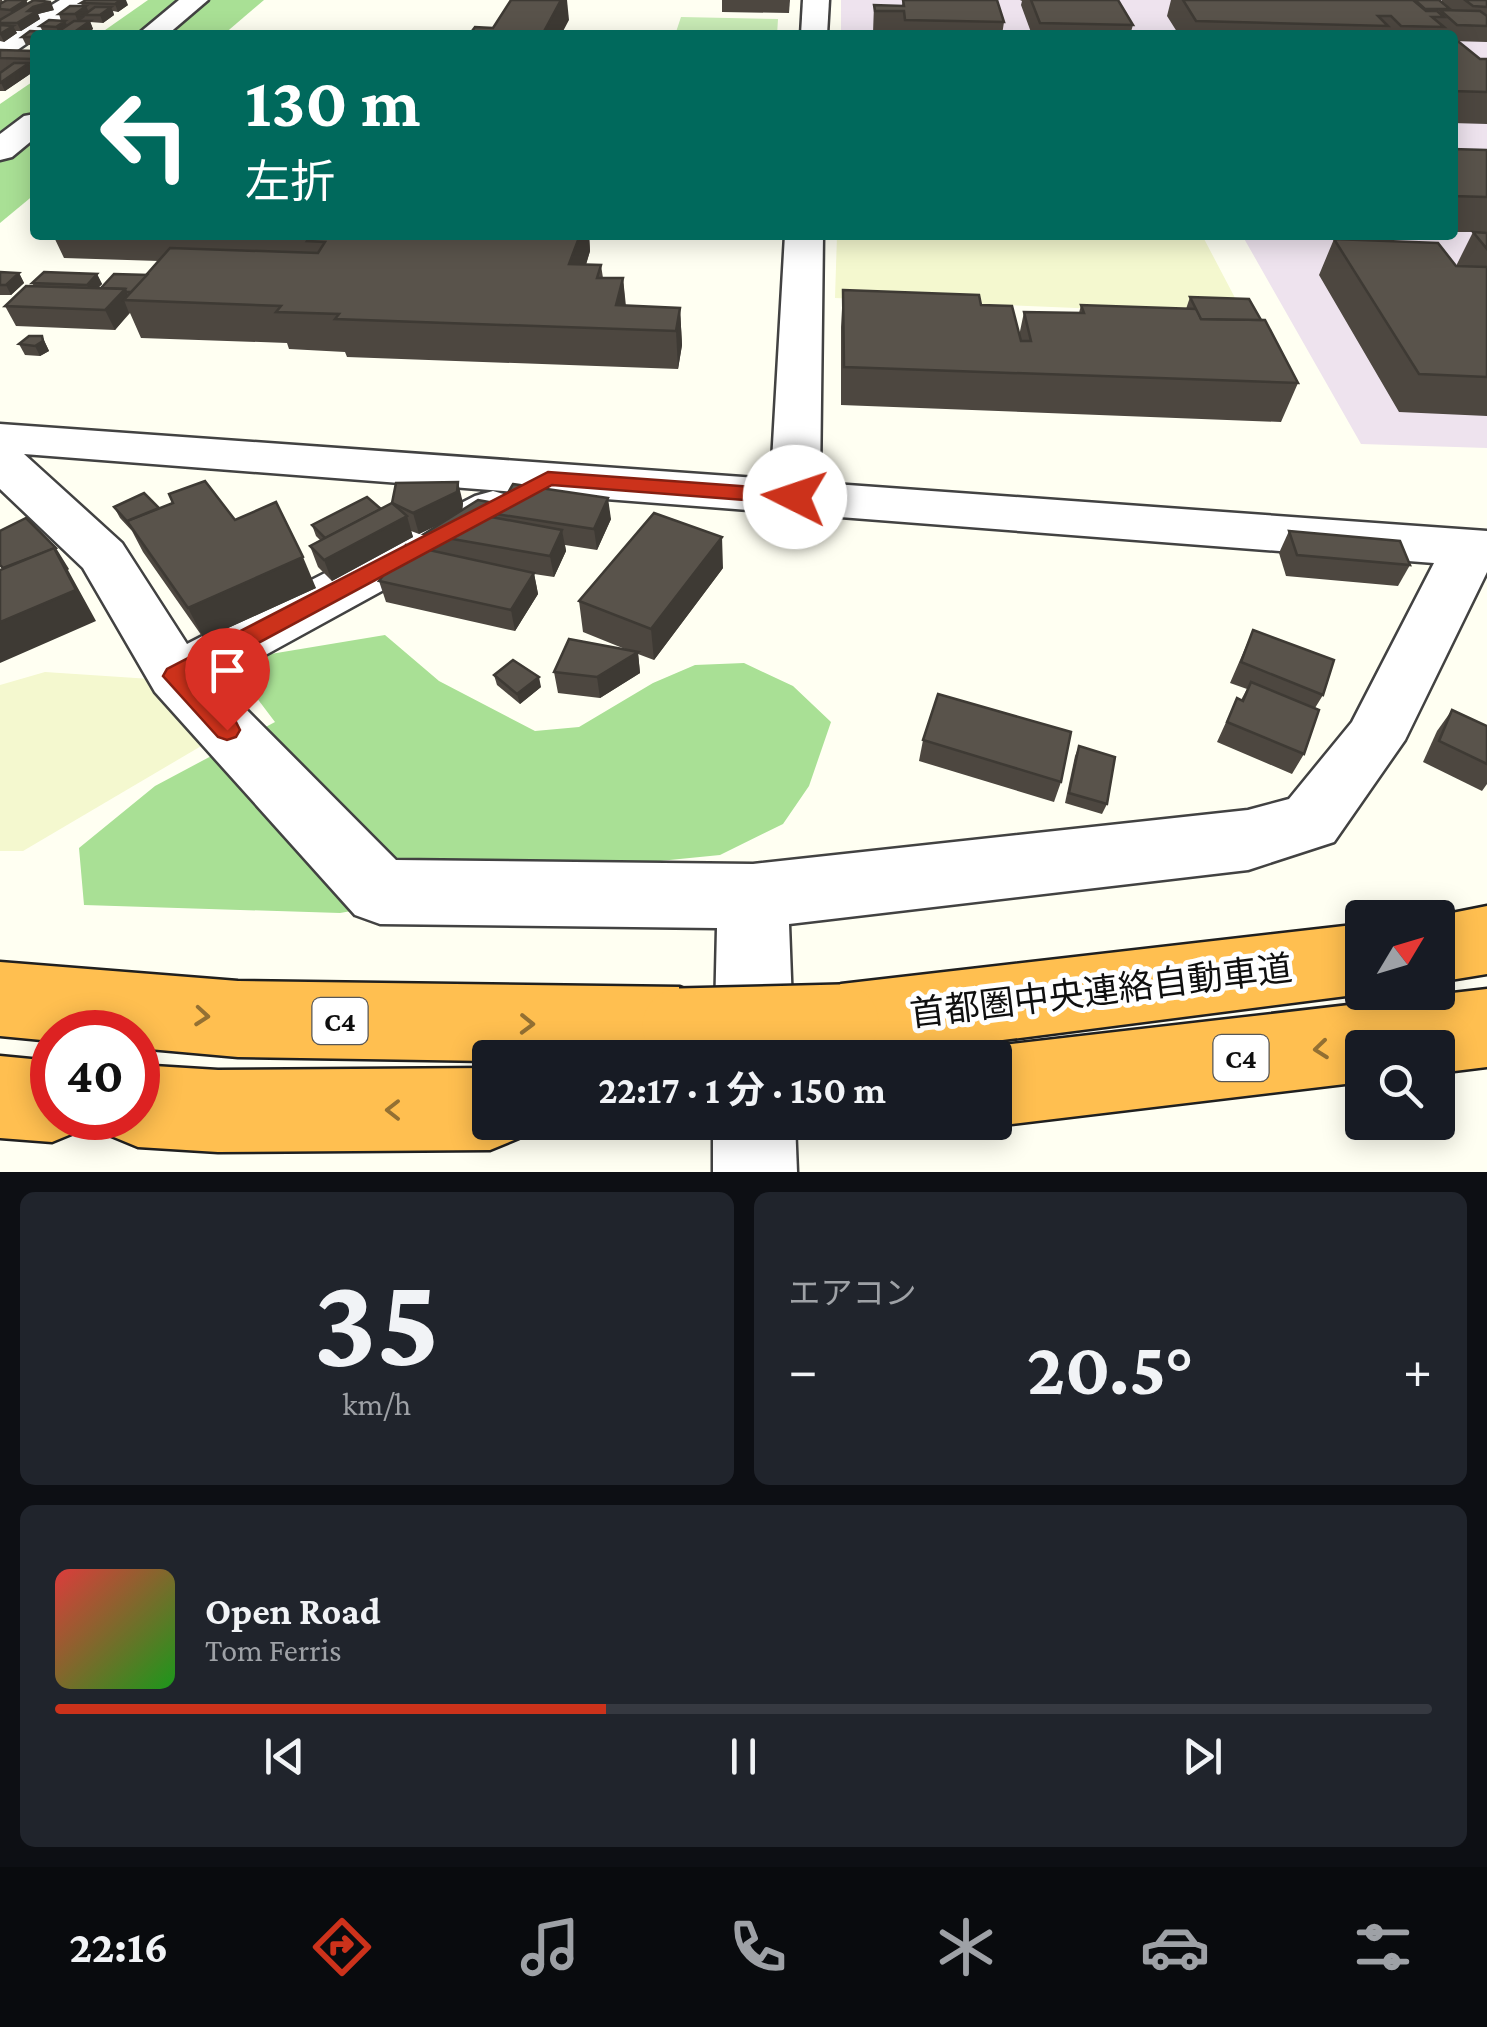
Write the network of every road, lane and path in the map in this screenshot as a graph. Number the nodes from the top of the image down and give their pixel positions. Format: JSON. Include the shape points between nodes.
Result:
{"nodes":[{"id":1,"x":195,"y":0,"type":"edge"},
{"id":2,"x":816,"y":0,"type":"edge"},
{"id":3,"x":72,"y":3,"type":"edge"},
{"id":4,"x":17,"y":4,"type":"edge"},
{"id":5,"x":156,"y":30,"type":"edge"},
{"id":6,"x":814,"y":30,"type":"edge"},
{"id":7,"x":2,"y":47,"type":"edge"},
{"id":8,"x":30,"y":127,"type":"edge"},
{"id":9,"x":0,"y":150,"type":"edge"},
{"id":10,"x":804,"y":240,"type":"edge"},
{"id":11,"x":0,"y":438,"type":"edge"},
{"id":12,"x":0,"y":454,"type":"edge"},
{"id":13,"x":548,"y":478,"type":"junction"},
{"id":14,"x":795,"y":497,"type":"junction"},
{"id":15,"x":1475,"y":548,"type":"edge"},
{"id":16,"x":176,"y":676,"type":"junction"},
{"id":17,"x":753,"y":896,"type":"junction"},
{"id":18,"x":1487,"y":940,"type":"edge"},
{"id":19,"x":1455,"y":945,"type":"edge"},
{"id":20,"x":1345,"y":960,"type":"edge"},
{"id":21,"x":0,"y":999,"type":"edge"},
{"id":22,"x":1487,"y":1028,"type":"edge"},
{"id":23,"x":754,"y":1040,"type":"edge"},
{"id":24,"x":1012,"y":1084,"type":"edge"},
{"id":25,"x":0,"y":1098,"type":"edge"},
{"id":26,"x":30,"y":1100,"type":"edge"},
{"id":27,"x":160,"y":1107,"type":"edge"},
{"id":28,"x":472,"y":1109,"type":"edge"},
{"id":29,"x":754,"y":1140,"type":"edge"},
{"id":30,"x":755,"y":1172,"type":"edge"}],
"edges":[{"from":1,"to":5,"type":"street"},
{"from":2,"to":6,"type":"street"},
{"from":3,"to":4,"type":"street"},
{"from":3,"to":7,"type":"street"},
{"from":8,"to":9,"type":"street"},
{"from":10,"to":14,"type":"street"},
{"from":11,"to":13,"type":"street"},
{"from":12,"to":16,"type":"street","via":[[8,469],[103,556]]},
{"from":13,"to":14,"type":"street"},
{"from":13,"to":16,"type":"street"},
{"from":14,"to":15,"type":"street"},
{"from":15,"to":17,"type":"street","via":[[1374,740],[1310,822],[1248,840]]},
{"from":16,"to":17,"type":"street","via":[[380,892]]},
{"from":17,"to":23,"type":"street"},
{"from":18,"to":19,"type":"highway"},
{"from":21,"to":20,"type":"highway","name":"首都圏中央連絡自動車道","number":"C4","one_way":true,"bridge":true,"via":[[238,1020],[841,1022]]},
{"from":22,"to":24,"type":"highway","number":"C4","one_way":true},
{"from":25,"to":26,"type":"highway"},
{"from":28,"to":27,"type":"highway","one_way":true},
{"from":29,"to":30,"type":"street"}]}
